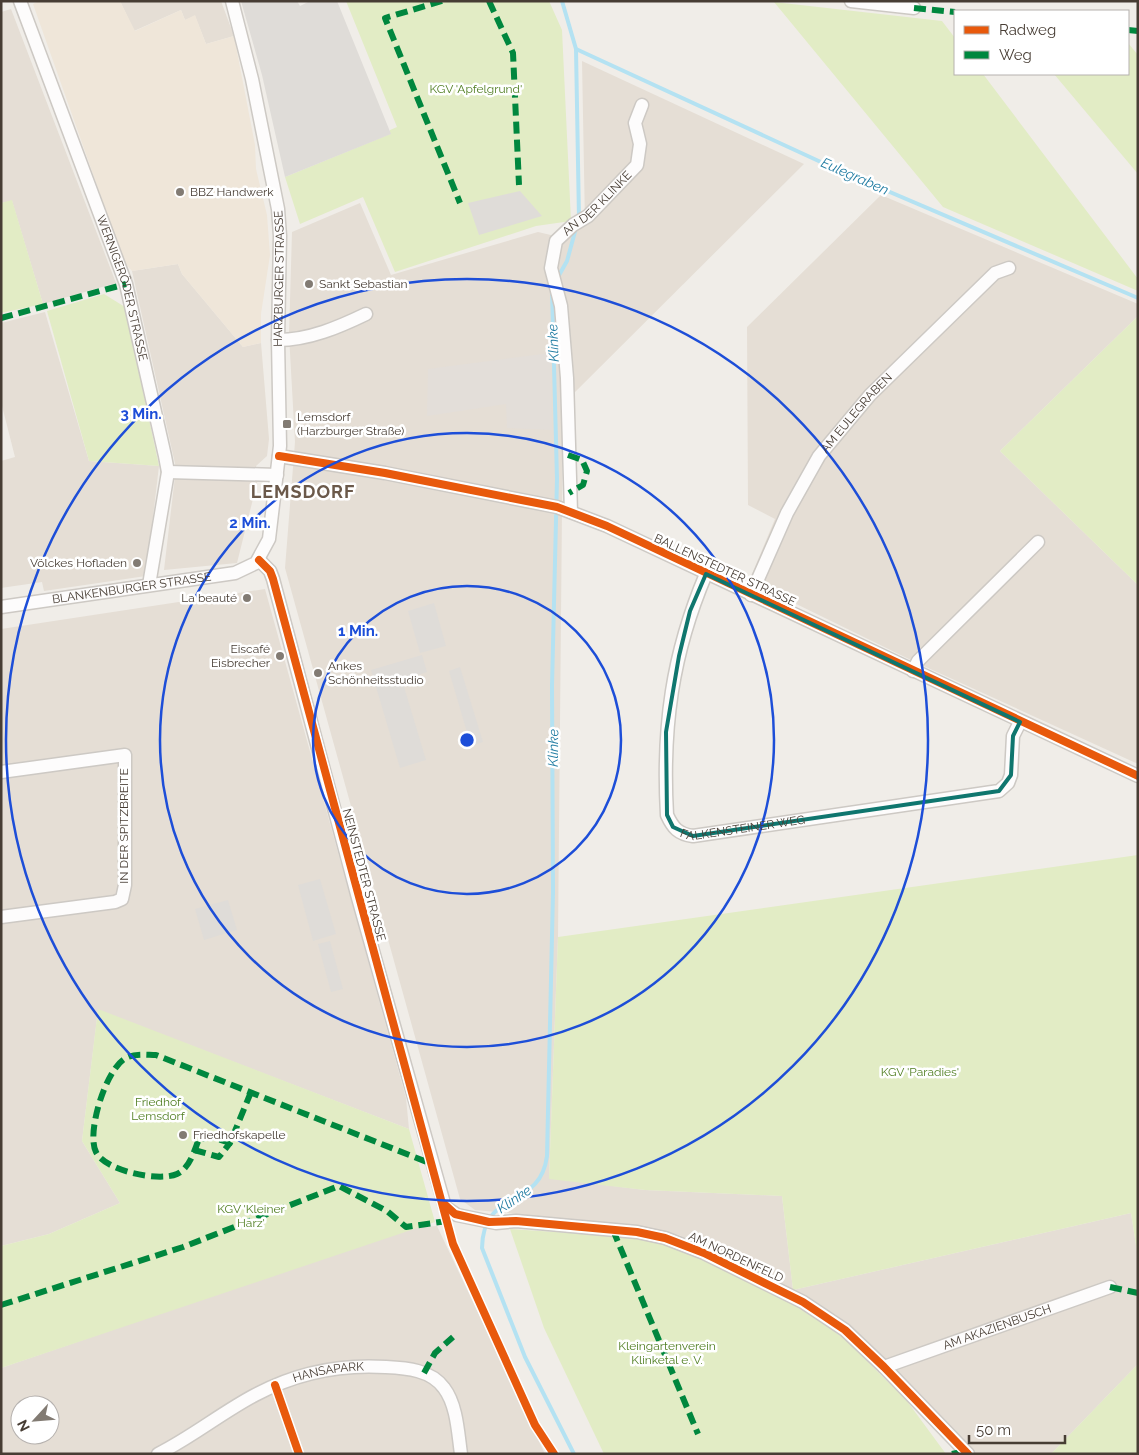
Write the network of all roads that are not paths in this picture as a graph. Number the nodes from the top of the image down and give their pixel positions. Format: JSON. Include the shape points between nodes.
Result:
{"nodes":[{"id":1,"x":20,"y":1,"type":"edge"},
{"id":2,"x":232,"y":1,"type":"edge"},
{"id":3,"x":851,"y":1,"type":"edge"},
{"id":4,"x":914,"y":8,"type":"dead end"},
{"id":5,"x":642,"y":105,"type":"dead end"},
{"id":6,"x":1009,"y":268,"type":"dead end"},
{"id":7,"x":366,"y":314,"type":"dead end"},
{"id":8,"x":278,"y":340,"type":"junction"},
{"id":9,"x":279,"y":456,"type":"junction"},
{"id":10,"x":168,"y":472,"type":"junction"},
{"id":11,"x":277,"y":475,"type":"junction"},
{"id":12,"x":562,"y":508,"type":"junction"},
{"id":13,"x":1038,"y":542,"type":"dead end"},
{"id":14,"x":259,"y":560,"type":"junction"},
{"id":15,"x":706,"y":574,"type":"junction"},
{"id":16,"x":149,"y":585,"type":"junction"},
{"id":17,"x":751,"y":595,"type":"junction"},
{"id":18,"x":1,"y":607,"type":"edge"},
{"id":19,"x":913,"y":671,"type":"junction"},
{"id":20,"x":1020,"y":722,"type":"junction"},
{"id":21,"x":1,"y":772,"type":"edge"},
{"id":22,"x":1138,"y":776,"type":"edge"},
{"id":23,"x":1,"y":918,"type":"edge"},
{"id":24,"x":442,"y":1200,"type":"joint"},
{"id":25,"x":1110,"y":1287,"type":"dead end"},
{"id":26,"x":884,"y":1367,"type":"junction"},
{"id":27,"x":158,"y":1454,"type":"edge"},
{"id":28,"x":461,"y":1454,"type":"edge"},
{"id":29,"x":968,"y":1454,"type":"edge"}],
"edges":[{"from":1,"to":10,"type":"street","name":"WERNIGERÖDER STRASSE","via":[[126,284]]},
{"from":2,"to":8,"type":"street","name":"HARZBURGER STRASSE","via":[[243,39],[278,209]]},
{"from":3,"to":4,"type":"street"},
{"from":5,"to":12,"type":"street","name":"AN DER KLINKE","via":[[635,122],[640,144],[637,165],[588,216],[556,241],[551,268],[559,296],[567,378]]},
{"from":6,"to":17,"type":"street","name":"AM EULEGRABEN","via":[[995,273],[877,388],[819,456],[787,513]]},
{"from":7,"to":8,"type":"street","via":[[337,328]]},
{"from":8,"to":9,"type":"street","name":"HARZBURGER STRASSE"},
{"from":9,"to":11,"type":"street","name":"HARZBURGER STRASSE"},
{"from":9,"to":12,"type":"street","name":"BALLENSTEDTER STRASSE","via":[[380,472]]},
{"from":10,"to":11,"type":"street"},
{"from":10,"to":16,"type":"street","name":"WERNIGERÖDER STRASSE"},
{"from":11,"to":14,"type":"street","name":"HARZBURGER STRASSE","via":[[269,539]]},
{"from":12,"to":15,"type":"street","name":"BALLENSTEDTER STRASSE"},
{"from":13,"to":19,"type":"street","via":[[918,661]]},
{"from":14,"to":16,"type":"street","name":"BLANKENBURGER STRASSE","via":[[235,573]]},
{"from":14,"to":24,"type":"street","name":"NEINSTEDTER STRASSE","via":[[273,579]]},
{"from":15,"to":17,"type":"street","name":"BALLENSTEDTER STRASSE"},
{"from":15,"to":20,"type":"street","name":"FALKENSTEINER WEG","via":[[690,611],[683,638],[666,732],[667,815],[682,835],[693,836],[999,791],[1008,784],[1011,775],[1013,736]]},
{"from":16,"to":18,"type":"street","name":"BLANKENBURGER STRASSE"},
{"from":17,"to":19,"type":"street","name":"BALLENSTEDTER STRASSE"},
{"from":19,"to":20,"type":"street","name":"BALLENSTEDTER STRASSE"},
{"from":20,"to":22,"type":"street","name":"BALLENSTEDTER STRASSE"},
{"from":21,"to":23,"type":"street","name":"IN DER SPITZBREITE","via":[[125,755],[125,886],[122,899]]},
{"from":24,"to":26,"type":"street","name":"AM NORDENFELD","via":[[453,1213],[489,1222],[516,1221],[665,1238],[704,1253],[802,1302],[845,1330]]},
{"from":25,"to":26,"type":"street","name":"AM AKAZIENBUSCH"},
{"from":26,"to":29,"type":"street","name":"AM NORDENFELD"},
{"from":27,"to":28,"type":"street","name":"HANSAPARK","via":[[254,1395],[280,1383],[306,1374],[353,1366],[415,1370],[439,1382],[453,1407]]}]}
